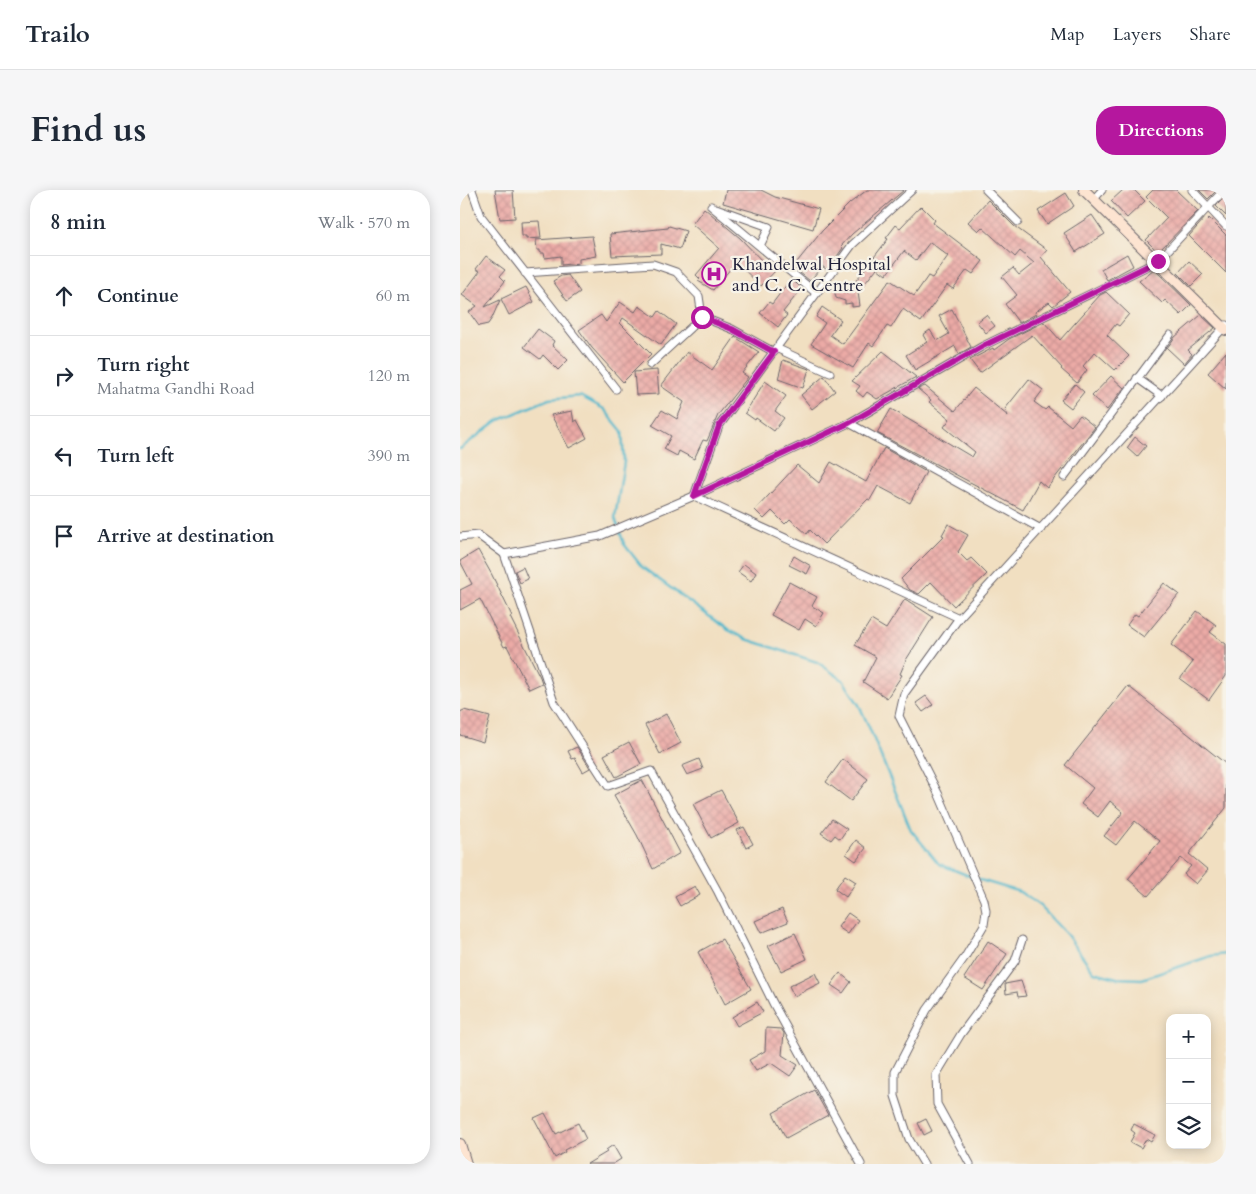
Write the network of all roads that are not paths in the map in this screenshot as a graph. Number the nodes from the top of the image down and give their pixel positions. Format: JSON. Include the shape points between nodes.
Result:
{"nodes":[{"id":1,"x":472,"y":190,"type":"edge"},
{"id":2,"x":912,"y":190,"type":"edge"},
{"id":3,"x":986,"y":190,"type":"edge"},
{"id":4,"x":1084,"y":190,"type":"edge"},
{"id":5,"x":1102,"y":190,"type":"edge"},
{"id":6,"x":1192,"y":190,"type":"edge"},
{"id":7,"x":1224,"y":190,"type":"edge"},
{"id":8,"x":1094,"y":199,"type":"junction"},
{"id":9,"x":1208,"y":207,"type":"junction"},
{"id":10,"x":1018,"y":222,"type":"dead end"},
{"id":11,"x":1226,"y":226,"type":"edge"},
{"id":12,"x":760,"y":246,"type":"junction"},
{"id":13,"x":1158,"y":261,"type":"junction"},
{"id":14,"x":526,"y":273,"type":"junction"},
{"id":15,"x":816,"y":293,"type":"junction"},
{"id":16,"x":702,"y":317,"type":"junction"},
{"id":17,"x":1225,"y":328,"type":"edge"},
{"id":18,"x":1170,"y":335,"type":"dead end"},
{"id":19,"x":775,"y":350,"type":"junction"},
{"id":20,"x":650,"y":365,"type":"dead end"},
{"id":21,"x":830,"y":373,"type":"dead end"},
{"id":22,"x":1137,"y":378,"type":"junction"},
{"id":23,"x":616,"y":389,"type":"dead end"},
{"id":24,"x":1162,"y":396,"type":"junction"},
{"id":25,"x":849,"y":423,"type":"junction"},
{"id":26,"x":1064,"y":477,"type":"dead end"},
{"id":27,"x":694,"y":496,"type":"junction"},
{"id":28,"x":1041,"y":529,"type":"junction"},
{"id":29,"x":460,"y":537,"type":"edge"},
{"id":30,"x":504,"y":554,"type":"junction"},
{"id":31,"x":958,"y":618,"type":"junction"},
{"id":32,"x":1022,"y":940,"type":"dead end"},
{"id":33,"x":460,"y":1144,"type":"edge"},
{"id":34,"x":466,"y":1164,"type":"edge"},
{"id":35,"x":861,"y":1164,"type":"edge"},
{"id":36,"x":924,"y":1164,"type":"edge"},
{"id":37,"x":970,"y":1164,"type":"edge"}],
"edges":[{"from":1,"to":14,"type":"street","via":[[481,216]]},
{"from":2,"to":15,"type":"street","via":[[852,245]]},
{"from":3,"to":10,"type":"street"},
{"from":4,"to":8,"type":"street"},
{"from":5,"to":8,"type":"street"},
{"from":6,"to":9,"type":"street"},
{"from":7,"to":9,"type":"street"},
{"from":8,"to":13,"type":"street"},
{"from":9,"to":11,"type":"street"},
{"from":9,"to":13,"type":"street"},
{"from":12,"to":12,"type":"street","via":[[739,229],[711,206],[769,227]]},
{"from":12,"to":15,"type":"street"},
{"from":13,"to":17,"type":"street"},
{"from":13,"to":25,"type":"street","via":[[983,346]]},
{"from":14,"to":16,"type":"street","via":[[653,264],[676,272],[699,296]]},
{"from":14,"to":23,"type":"street"},
{"from":15,"to":19,"type":"street"},
{"from":16,"to":19,"type":"street"},
{"from":16,"to":20,"type":"street"},
{"from":17,"to":24,"type":"street"},
{"from":18,"to":22,"type":"street"},
{"from":19,"to":21,"type":"street"},
{"from":19,"to":27,"type":"street","via":[[719,426]]},
{"from":22,"to":24,"type":"street"},
{"from":22,"to":26,"type":"street"},
{"from":24,"to":28,"type":"street"},
{"from":25,"to":27,"type":"street"},
{"from":25,"to":28,"type":"street"},
{"from":27,"to":30,"type":"street","via":[[600,536]]},
{"from":27,"to":31,"type":"street"},
{"from":28,"to":31,"type":"street"},
{"from":29,"to":30,"type":"street","via":[[478,535]]},
{"from":30,"to":35,"type":"street","via":[[554,702],[608,786],[651,771]]},
{"from":31,"to":36,"type":"street","via":[[904,694],[899,716],[966,855],[986,911],[984,925],[926,1010],[894,1072],[895,1096],[906,1130]]},
{"from":32,"to":37,"type":"street","via":[[1015,961],[961,1034],[936,1075],[937,1104]]},
{"from":33,"to":34,"type":"street"}]}
